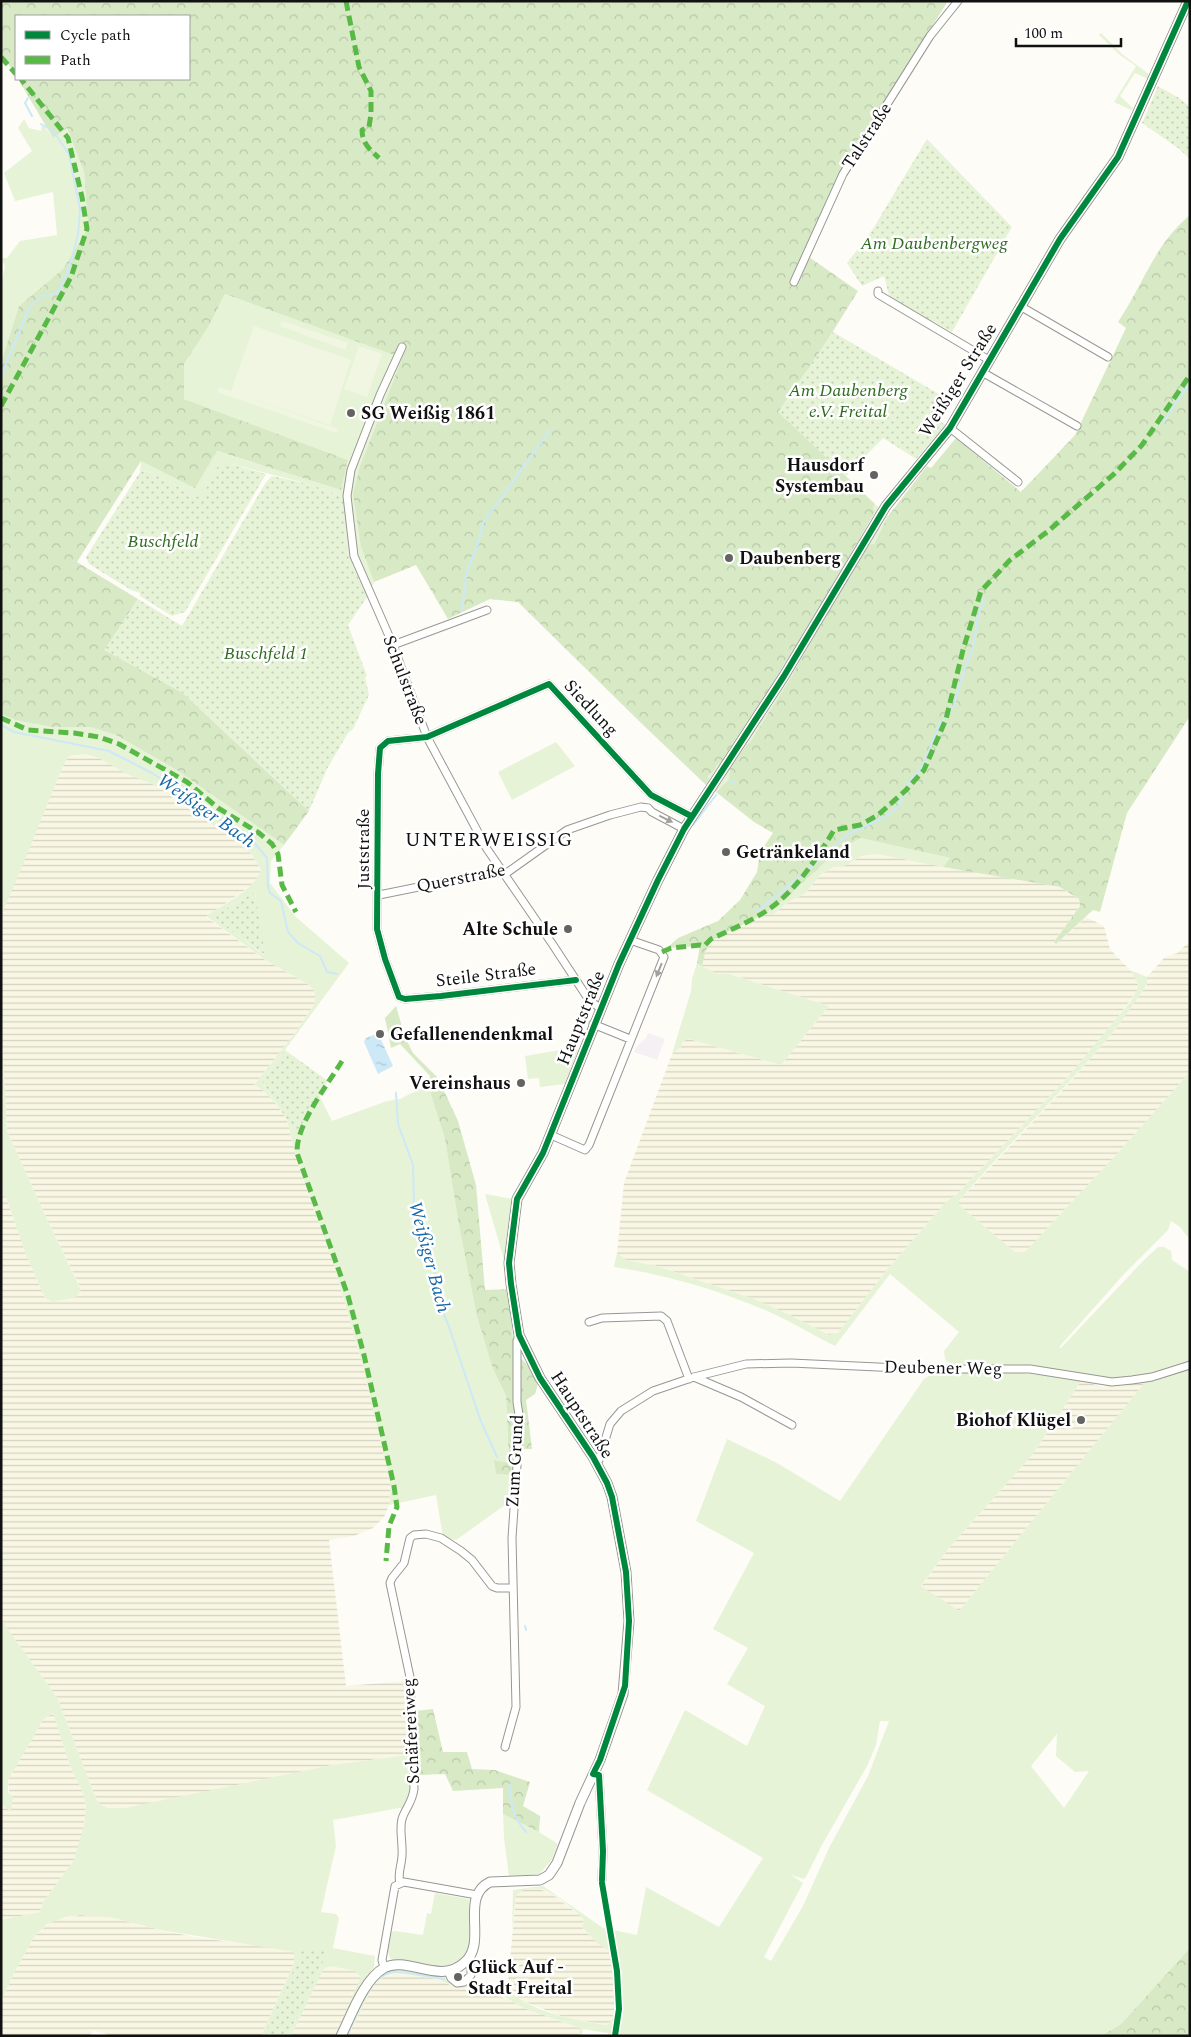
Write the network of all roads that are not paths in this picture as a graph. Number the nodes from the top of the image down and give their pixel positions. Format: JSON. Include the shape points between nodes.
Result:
{"nodes":[{"id":1,"x":958,"y":1,"type":"edge"},
{"id":2,"x":1188,"y":1,"type":"edge"},
{"id":3,"x":794,"y":282,"type":"dead end"},
{"id":4,"x":878,"y":291,"type":"dead end"},
{"id":5,"x":1020,"y":306,"type":"junction"},
{"id":6,"x":402,"y":347,"type":"dead end"},
{"id":7,"x":1108,"y":357,"type":"dead end"},
{"id":8,"x":989,"y":360,"type":"junction"},
{"id":9,"x":982,"y":372,"type":"junction"},
{"id":10,"x":1077,"y":426,"type":"dead end"},
{"id":11,"x":950,"y":428,"type":"junction"},
{"id":12,"x":1018,"y":482,"type":"dead end"},
{"id":13,"x":487,"y":610,"type":"dead end"},
{"id":14,"x":393,"y":645,"type":"junction"},
{"id":15,"x":427,"y":737,"type":"junction"},
{"id":16,"x":712,"y":785,"type":"joint"},
{"id":17,"x":654,"y":798,"type":"junction"},
{"id":18,"x":648,"y":808,"type":"junction"},
{"id":19,"x":691,"y":816,"type":"junction"},
{"id":20,"x":684,"y":829,"type":"junction"},
{"id":21,"x":503,"y":873,"type":"junction"},
{"id":22,"x":379,"y":895,"type":"junction"},
{"id":23,"x":630,"y":940,"type":"junction"},
{"id":24,"x":576,"y":980,"type":"junction"},
{"id":25,"x":399,"y":998,"type":"joint"},
{"id":26,"x":600,"y":1008,"type":"junction"},
{"id":27,"x":593,"y":1024,"type":"junction"},
{"id":28,"x":630,"y":1039,"type":"junction"},
{"id":29,"x":550,"y":1135,"type":"junction"},
{"id":30,"x":589,"y":1322,"type":"dead end"},
{"id":31,"x":519,"y":1335,"type":"junction"},
{"id":32,"x":1190,"y":1365,"type":"edge"},
{"id":33,"x":691,"y":1378,"type":"junction"},
{"id":34,"x":792,"y":1425,"type":"dead end"},
{"id":35,"x":595,"y":1462,"type":"junction"},
{"id":36,"x":513,"y":1588,"type":"junction"},
{"id":37,"x":505,"y":1747,"type":"dead end"},
{"id":38,"x":593,"y":1774,"type":"junction"},
{"id":39,"x":602,"y":1880,"type":"dead end"},
{"id":40,"x":400,"y":1882,"type":"junction"},
{"id":41,"x":477,"y":1895,"type":"junction"},
{"id":42,"x":466,"y":1961,"type":"junction"},
{"id":43,"x":384,"y":1967,"type":"junction"},
{"id":44,"x":448,"y":1972,"type":"junction"},
{"id":45,"x":341,"y":2036,"type":"edge"}],
"edges":[{"from":1,"to":3,"type":"street","name":"Talstraße","via":[[930,36],[842,174]]},
{"from":2,"to":5,"type":"street","name":"Weißiger Straße","via":[[1118,157],[1065,232]]},
{"from":4,"to":8,"type":"street","via":[[880,296]]},
{"from":5,"to":7,"type":"street"},
{"from":5,"to":8,"type":"street","name":"Weißiger Straße"},
{"from":6,"to":14,"type":"street","name":"Schulstraße","via":[[355,457],[347,496],[354,556]]},
{"from":8,"to":9,"type":"street","name":"Weißiger Straße"},
{"from":9,"to":10,"type":"street","name":"Weißiger Straße"},
{"from":9,"to":11,"type":"street","name":"Weißiger Straße"},
{"from":11,"to":12,"type":"street","name":"Weißiger Straße"},
{"from":11,"to":16,"type":"street","name":"Weißiger Straße","via":[[886,506],[784,676]]},
{"from":13,"to":14,"type":"street"},
{"from":14,"to":15,"type":"street","name":"Schulstraße"},
{"from":15,"to":17,"type":"street","name":"Siedlung","via":[[549,684]]},
{"from":15,"to":21,"type":"street","name":"Schulstraße"},
{"from":15,"to":22,"type":"street","name":"Juststraße","via":[[388,741],[380,748]]},
{"from":16,"to":19,"type":"street","name":"Hauptstraße"},
{"from":17,"to":18,"type":"street"},
{"from":17,"to":19,"type":"street","name":"Siedlung"},
{"from":18,"to":20,"type":"street","one_way":true},
{"from":18,"to":21,"type":"street","name":"Querstraße","via":[[640,807],[576,826]]},
{"from":19,"to":20,"type":"street","name":"Hauptstraße"},
{"from":20,"to":23,"type":"street","name":"Hauptstraße"},
{"from":21,"to":22,"type":"street","name":"Querstraße"},
{"from":21,"to":24,"type":"street","name":"Schulstraße"},
{"from":22,"to":25,"type":"street","name":"Juststraße","via":[[378,935]]},
{"from":23,"to":26,"type":"street","name":"Hauptstraße"},
{"from":23,"to":28,"type":"street","one_way":true,"via":[[659,950],[664,957]]},
{"from":24,"to":25,"type":"street","name":"Steile Straße"},
{"from":24,"to":26,"type":"street","name":"Schulstraße","via":[[589,1000]]},
{"from":26,"to":27,"type":"street","name":"Hauptstraße"},
{"from":27,"to":28,"type":"street","name":"Hauptstraße"},
{"from":27,"to":29,"type":"street","name":"Hauptstraße"},
{"from":28,"to":29,"type":"street","via":[[588,1148],[585,1150]]},
{"from":29,"to":31,"type":"street","name":"Hauptstraße","via":[[517,1199],[509,1263]]},
{"from":30,"to":33,"type":"street","via":[[602,1318],[661,1316],[667,1321]]},
{"from":31,"to":35,"type":"street","name":"Hauptstraße","via":[[540,1378]]},
{"from":31,"to":36,"type":"street","name":"Zum Grund","via":[[517,1402],[520,1421],[513,1518]]},
{"from":32,"to":33,"type":"street","name":"Deubener Weg","via":[[1152,1377],[1112,1382],[1030,1369],[921,1369],[791,1363],[746,1364]]},
{"from":33,"to":34,"type":"street","via":[[740,1397]]},
{"from":33,"to":35,"type":"street","name":"Deubener Weg","via":[[653,1391],[621,1411],[610,1424],[600,1457]]},
{"from":35,"to":38,"type":"street","name":"Hauptstraße","via":[[612,1497],[626,1572],[629,1621],[623,1694]]},
{"from":36,"to":37,"type":"street","name":"Zum Grund","via":[[516,1707]]},
{"from":36,"to":40,"type":"street","name":"Schäfereiweg","via":[[492,1586],[461,1550],[441,1538],[426,1534],[410,1538],[404,1562],[390,1583],[410,1677],[414,1789],[401,1825]]},
{"from":38,"to":39,"type":"street","via":[[599,1775]]},
{"from":38,"to":41,"type":"street","name":"Hauptstraße","via":[[549,1876],[540,1880],[490,1882]]},
{"from":40,"to":41,"type":"street"},
{"from":40,"to":43,"type":"street","name":"Schäfereiweg","via":[[395,1886],[382,1960]]},
{"from":41,"to":42,"type":"street","via":[[473,1946]]},
{"from":42,"to":44,"type":"street"},
{"from":42,"to":44,"type":"street","via":[[471,1967],[471,1975],[464,1982],[457,1983]]},
{"from":43,"to":44,"type":"street","via":[[400,1965]]},
{"from":43,"to":45,"type":"street","via":[[368,1984]]}]}
